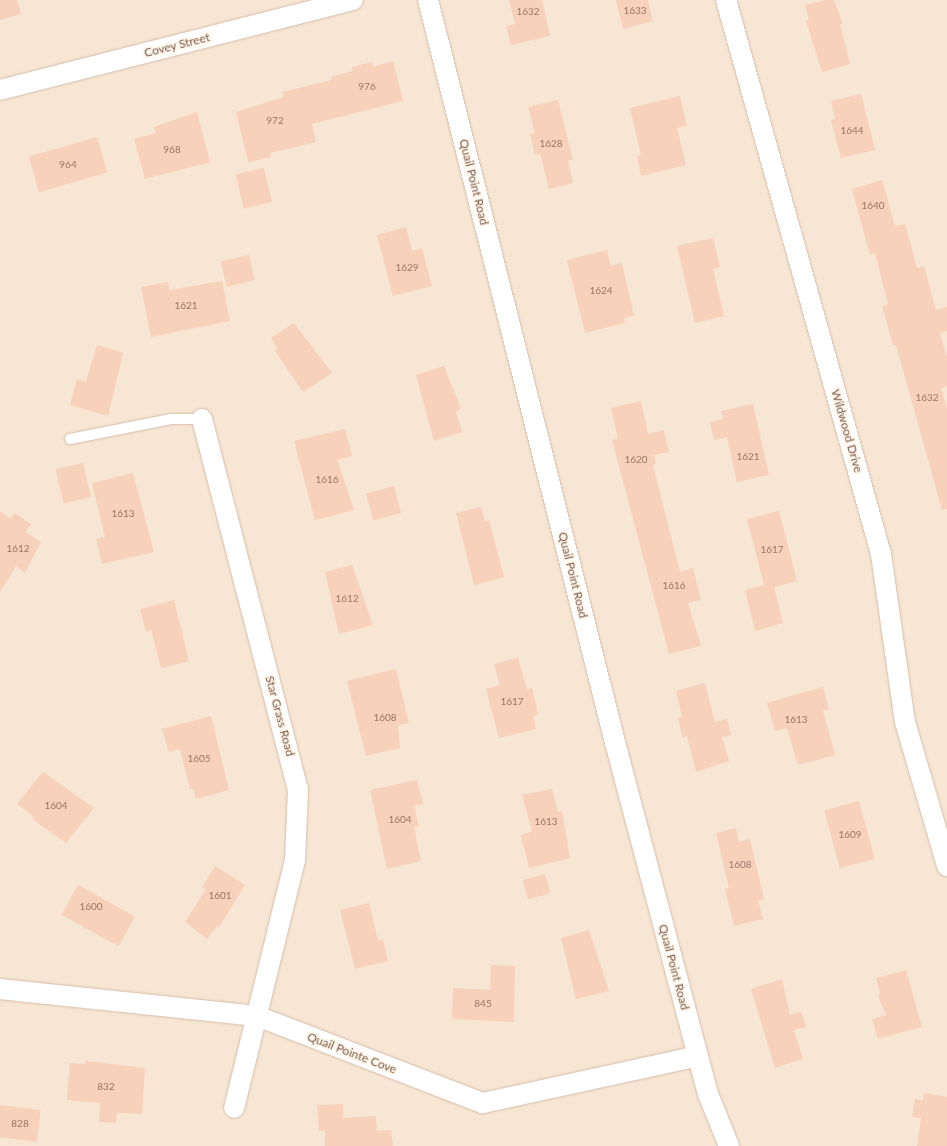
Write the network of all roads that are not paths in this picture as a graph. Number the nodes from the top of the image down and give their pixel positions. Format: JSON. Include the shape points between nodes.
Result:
{"nodes":[{"id":1,"x":353,"y":0,"type":"edge"},
{"id":2,"x":428,"y":0,"type":"edge"},
{"id":3,"x":726,"y":0,"type":"edge"},
{"id":4,"x":0,"y":90,"type":"edge"},
{"id":5,"x":202,"y":419,"type":"joint"},
{"id":6,"x":70,"y":439,"type":"dead end"},
{"id":7,"x":947,"y":866,"type":"edge"},
{"id":8,"x":0,"y":989,"type":"edge"},
{"id":9,"x":257,"y":1016,"type":"junction"},
{"id":10,"x":698,"y":1056,"type":"junction"},
{"id":11,"x":234,"y":1108,"type":"dead end"},
{"id":12,"x":729,"y":1146,"type":"edge"}],
"edges":[{"from":1,"to":4,"type":"street","name":"Covey Street"},
{"from":2,"to":10,"type":"street","name":"Quail Point Road","via":[[613,737]]},
{"from":3,"to":7,"type":"street","name":"Wildwood Drive","via":[[881,554],[905,722]]},
{"from":5,"to":6,"type":"lane","via":[[171,419]]},
{"from":5,"to":9,"type":"street","name":"Star Grass Road","via":[[298,789],[295,860]]},
{"from":8,"to":9,"type":"street","name":"Quail Pointe Cove"},
{"from":9,"to":10,"type":"street","name":"Quail Pointe Cove","via":[[483,1103]]},
{"from":9,"to":11,"type":"street","name":"Star Grass Road"},
{"from":10,"to":12,"type":"street","name":"Quail Point Road","via":[[708,1094]]}]}
